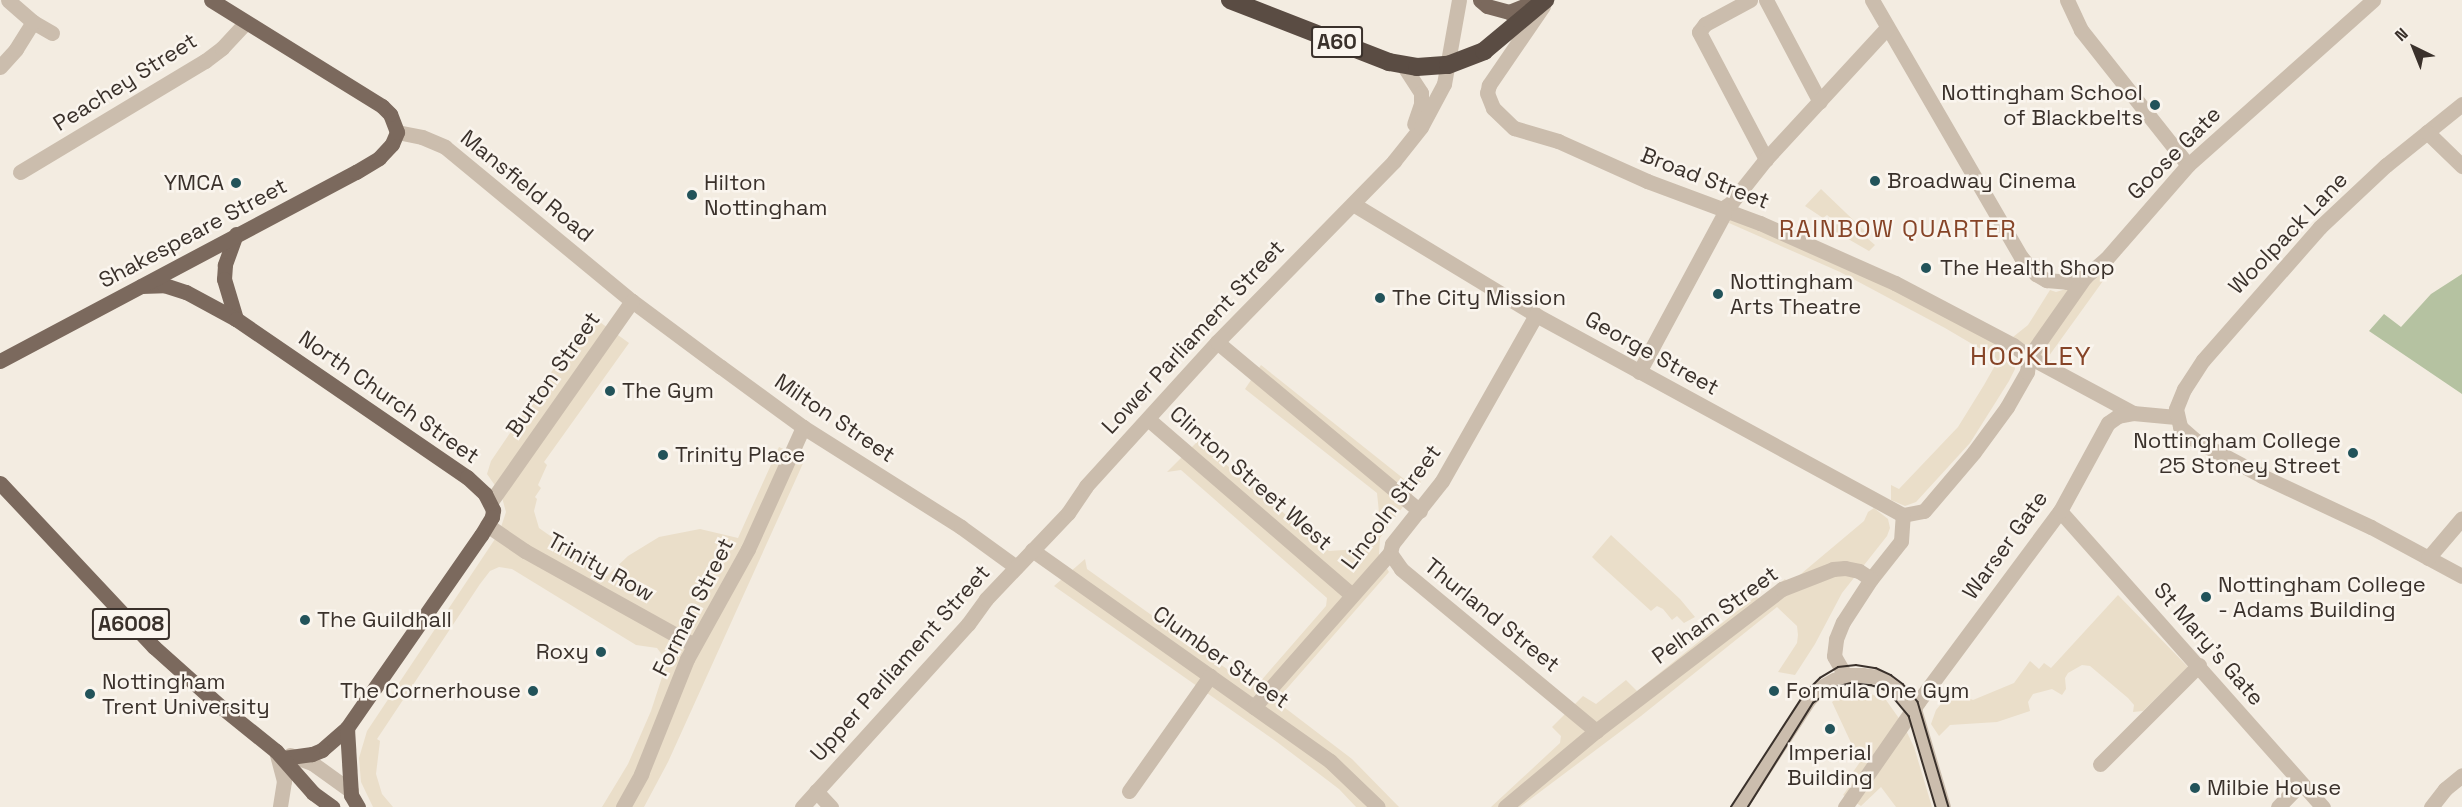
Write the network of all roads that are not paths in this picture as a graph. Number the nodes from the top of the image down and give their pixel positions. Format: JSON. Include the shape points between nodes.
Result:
{"nodes":[{"id":1,"x":8,"y":0,"type":"edge"},
{"id":2,"x":211,"y":0,"type":"edge"},
{"id":3,"x":1230,"y":0,"type":"edge"},
{"id":4,"x":1459,"y":0,"type":"edge"},
{"id":5,"x":1480,"y":0,"type":"edge"},
{"id":6,"x":1539,"y":0,"type":"edge"},
{"id":7,"x":1546,"y":0,"type":"edge"},
{"id":8,"x":1750,"y":0,"type":"edge"},
{"id":9,"x":1766,"y":0,"type":"edge"},
{"id":10,"x":1872,"y":0,"type":"edge"},
{"id":11,"x":2067,"y":0,"type":"edge"},
{"id":12,"x":2373,"y":0,"type":"edge"},
{"id":13,"x":1260,"y":5,"type":"edge"},
{"id":14,"x":33,"y":22,"type":"junction"},
{"id":15,"x":246,"y":22,"type":"junction"},
{"id":16,"x":1887,"y":28,"type":"junction"},
{"id":17,"x":52,"y":33,"type":"dead end"},
{"id":18,"x":1403,"y":65,"type":"junction"},
{"id":19,"x":1448,"y":65,"type":"junction"},
{"id":20,"x":0,"y":67,"type":"edge"},
{"id":21,"x":1820,"y":102,"type":"junction"},
{"id":22,"x":2462,"y":104,"type":"edge"},
{"id":23,"x":397,"y":132,"type":"junction"},
{"id":24,"x":2427,"y":132,"type":"junction"},
{"id":25,"x":1766,"y":159,"type":"junction"},
{"id":26,"x":1394,"y":160,"type":"junction"},
{"id":27,"x":2188,"y":165,"type":"junction"},
{"id":28,"x":2462,"y":166,"type":"edge"},
{"id":29,"x":20,"y":172,"type":"dead end"},
{"id":30,"x":1353,"y":204,"type":"junction"},
{"id":31,"x":1723,"y":208,"type":"junction"},
{"id":32,"x":236,"y":234,"type":"junction"},
{"id":33,"x":2085,"y":277,"type":"junction"},
{"id":34,"x":141,"y":286,"type":"junction"},
{"id":35,"x":632,"y":301,"type":"junction"},
{"id":36,"x":1536,"y":315,"type":"junction"},
{"id":37,"x":236,"y":319,"type":"junction"},
{"id":38,"x":1216,"y":342,"type":"junction"},
{"id":39,"x":2029,"y":357,"type":"junction"},
{"id":40,"x":0,"y":361,"type":"edge"},
{"id":41,"x":1639,"y":372,"type":"junction"},
{"id":42,"x":2133,"y":413,"type":"junction"},
{"id":43,"x":2176,"y":417,"type":"junction"},
{"id":44,"x":1148,"y":418,"type":"junction"},
{"id":45,"x":803,"y":427,"type":"junction"},
{"id":46,"x":0,"y":483,"type":"edge"},
{"id":47,"x":490,"y":503,"type":"junction"},
{"id":48,"x":1420,"y":511,"type":"junction"},
{"id":49,"x":2060,"y":511,"type":"junction"},
{"id":50,"x":1903,"y":515,"type":"junction"},
{"id":51,"x":2462,"y":518,"type":"edge"},
{"id":52,"x":487,"y":525,"type":"junction"},
{"id":53,"x":1032,"y":550,"type":"junction"},
{"id":54,"x":1390,"y":553,"type":"junction"},
{"id":55,"x":2428,"y":558,"type":"junction"},
{"id":56,"x":1016,"y":567,"type":"junction"},
{"id":57,"x":2462,"y":576,"type":"edge"},
{"id":58,"x":1871,"y":579,"type":"junction"},
{"id":59,"x":1352,"y":595,"type":"junction"},
{"id":60,"x":694,"y":645,"type":"junction"},
{"id":61,"x":2199,"y":666,"type":"junction"},
{"id":62,"x":1845,"y":675,"type":"junction"},
{"id":63,"x":1210,"y":676,"type":"junction"},
{"id":64,"x":1254,"y":707,"type":"junction"},
{"id":65,"x":1914,"y":709,"type":"junction"},
{"id":66,"x":347,"y":728,"type":"junction"},
{"id":67,"x":1596,"y":731,"type":"junction"},
{"id":68,"x":280,"y":755,"type":"junction"},
{"id":69,"x":300,"y":758,"type":"junction"},
{"id":70,"x":2100,"y":764,"type":"dead end"},
{"id":71,"x":2462,"y":775,"type":"edge"},
{"id":72,"x":2300,"y":784,"type":"junction"},
{"id":73,"x":351,"y":791,"type":"junction"},
{"id":74,"x":816,"y":791,"type":"junction"},
{"id":75,"x":1129,"y":791,"type":"dead end"},
{"id":76,"x":280,"y":807,"type":"edge"},
{"id":77,"x":332,"y":807,"type":"edge"},
{"id":78,"x":358,"y":807,"type":"edge"},
{"id":79,"x":623,"y":807,"type":"edge"},
{"id":80,"x":802,"y":807,"type":"edge"},
{"id":81,"x":831,"y":807,"type":"edge"},
{"id":82,"x":1378,"y":807,"type":"edge"},
{"id":83,"x":1504,"y":807,"type":"edge"},
{"id":84,"x":1738,"y":807,"type":"edge"},
{"id":85,"x":1845,"y":807,"type":"edge"},
{"id":86,"x":1943,"y":807,"type":"edge"},
{"id":87,"x":2278,"y":807,"type":"edge"},
{"id":88,"x":2323,"y":807,"type":"edge"},
{"id":89,"x":2431,"y":807,"type":"edge"}],
"edges":[{"from":1,"to":14,"type":"street"},
{"from":2,"to":15,"type":"main road"},
{"from":3,"to":13,"type":"highway","number":"A60"},
{"from":4,"to":19,"type":"street","name":"Lower Parliament Street"},
{"from":5,"to":6,"type":"main road","via":[[1509,12]]},
{"from":7,"to":19,"type":"highway","number":"A60","via":[[1484,51]]},
{"from":7,"to":31,"type":"street","name":"Broad Street","via":[[1490,82],[1487,93],[1493,108],[1514,128],[1558,141],[1652,183]]},
{"from":8,"to":25,"type":"street","via":[[1705,24],[1699,32]]},
{"from":9,"to":21,"type":"street"},
{"from":10,"to":16,"type":"street"},
{"from":11,"to":27,"type":"street","via":[[2081,30]]},
{"from":12,"to":27,"type":"street","name":"Goose Gate"},
{"from":13,"to":18,"type":"highway","number":"A60"},
{"from":14,"to":17,"type":"street"},
{"from":14,"to":20,"type":"street"},
{"from":15,"to":23,"type":"main road","via":[[381,106],[390,114]]},
{"from":15,"to":29,"type":"street","name":"Peachey Street","via":[[205,61]]},
{"from":16,"to":21,"type":"street"},
{"from":16,"to":33,"type":"street","via":[[2021,257],[2046,280],[2067,282]]},
{"from":18,"to":19,"type":"highway","number":"A60"},
{"from":18,"to":26,"type":"street","name":"Lower Parliament Street","via":[[1417,85],[1421,104]]},
{"from":19,"to":26,"type":"street","name":"Lower Parliament Street","via":[[1444,84],[1421,127]]},
{"from":21,"to":25,"type":"street"},
{"from":22,"to":24,"type":"street","name":"Woolpack Lane"},
{"from":23,"to":32,"type":"main road","name":"Shakespeare Street","via":[[379,158]]},
{"from":23,"to":35,"type":"street","name":"Mansfield Road","via":[[445,147]]},
{"from":24,"to":28,"type":"street"},
{"from":24,"to":43,"type":"street","name":"Woolpack Lane","via":[[2326,222],[2239,317],[2184,390]]},
{"from":25,"to":31,"type":"street"},
{"from":26,"to":30,"type":"street","name":"Lower Parliament Street"},
{"from":27,"to":33,"type":"street","name":"Goose Gate","via":[[2106,259]]},
{"from":30,"to":36,"type":"street","name":"George Street"},
{"from":30,"to":38,"type":"street","name":"Lower Parliament Street"},
{"from":31,"to":39,"type":"street","name":"Broad Street","via":[[1895,283]]},
{"from":31,"to":41,"type":"street","via":[[1724,214]]},
{"from":32,"to":34,"type":"main road","name":"Shakespeare Street"},
{"from":32,"to":37,"type":"main road","via":[[224,279]]},
{"from":33,"to":39,"type":"street","name":"Goose Gate"},
{"from":34,"to":37,"type":"main road","name":"North Church Street","via":[[164,285],[186,292]]},
{"from":34,"to":40,"type":"main road","name":"Shakespeare Street"},
{"from":35,"to":45,"type":"street","name":"Milton Street"},
{"from":35,"to":47,"type":"street","name":"Burton Street"},
{"from":36,"to":41,"type":"street","name":"George Street"},
{"from":36,"to":48,"type":"street","name":"Lincoln Street","via":[[1453,464]]},
{"from":37,"to":47,"type":"main road","name":"North Church Street","via":[[467,477]]},
{"from":38,"to":44,"type":"street","name":"Lower Parliament Street"},
{"from":38,"to":48,"type":"street"},
{"from":39,"to":42,"type":"street","name":"Broad Street"},
{"from":39,"to":50,"type":"street","name":"Goose Gate","via":[[2027,372],[2007,407],[1969,459],[1924,511]]},
{"from":41,"to":50,"type":"street","name":"George Street"},
{"from":42,"to":43,"type":"street"},
{"from":42,"to":49,"type":"street","name":"Warser Gate","via":[[2108,423]]},
{"from":43,"to":55,"type":"street","via":[[2186,433],[2215,451]]},
{"from":44,"to":53,"type":"street","name":"Lower Parliament Street"},
{"from":44,"to":59,"type":"street","name":"Clinton Street West"},
{"from":45,"to":56,"type":"street","name":"Milton Street","via":[[961,527]]},
{"from":45,"to":60,"type":"street","name":"Forman Street","via":[[748,549]]},
{"from":46,"to":68,"type":"main road","number":"A6008","via":[[154,647]]},
{"from":47,"to":52,"type":"main road","via":[[492,518]]},
{"from":48,"to":54,"type":"street","name":"Lincoln Street","via":[[1392,544]]},
{"from":49,"to":61,"type":"street","name":"St Mary's Gate"},
{"from":49,"to":65,"type":"street","name":"Warser Gate"},
{"from":50,"to":58,"type":"street","via":[[1901,541]]},
{"from":51,"to":55,"type":"street"},
{"from":52,"to":60,"type":"street","name":"Trinity Row","via":[[525,551]]},
{"from":52,"to":66,"type":"main road"},
{"from":53,"to":56,"type":"street","name":"Upper Parliament Street"},
{"from":53,"to":63,"type":"street","name":"Clumber Street"},
{"from":54,"to":59,"type":"street","name":"Lincoln Street"},
{"from":54,"to":67,"type":"street","name":"Thurland Street","via":[[1401,569]]},
{"from":55,"to":57,"type":"street"},
{"from":56,"to":74,"type":"street","name":"Upper Parliament Street"},
{"from":58,"to":62,"type":"street","via":[[1836,639],[1834,657]]},
{"from":58,"to":67,"type":"street","name":"Pelham Street","via":[[1845,567],[1782,589]]},
{"from":59,"to":64,"type":"street","name":"Lincoln Street"},
{"from":60,"to":79,"type":"street","name":"Forman Street","via":[[641,774]]},
{"from":61,"to":70,"type":"street"},
{"from":61,"to":72,"type":"street","name":"St Mary's Gate"},
{"from":62,"to":65,"type":"street","via":[[1879,677]]},
{"from":62,"to":84,"type":"street","via":[[1821,687],[1809,699]]},
{"from":63,"to":64,"type":"street","name":"Clumber Street"},
{"from":63,"to":75,"type":"street"},
{"from":64,"to":82,"type":"street","name":"Clumber Street","via":[[1330,761]]},
{"from":65,"to":85,"type":"street","name":"Warser Gate"},
{"from":65,"to":86,"type":"street"},
{"from":66,"to":69,"type":"main road","via":[[322,750]]},
{"from":66,"to":73,"type":"main road"},
{"from":67,"to":83,"type":"street","name":"Pelham Street"},
{"from":68,"to":69,"type":"main road"},
{"from":68,"to":76,"type":"street","via":[[284,781]]},
{"from":68,"to":77,"type":"main road","number":"A6008","via":[[313,793]]},
{"from":69,"to":73,"type":"street"},
{"from":71,"to":89,"type":"street"},
{"from":72,"to":87,"type":"street"},
{"from":72,"to":88,"type":"street","name":"St Mary's Gate"},
{"from":73,"to":78,"type":"main road"},
{"from":74,"to":80,"type":"street","name":"Upper Parliament Street"},
{"from":74,"to":81,"type":"street"}]}
